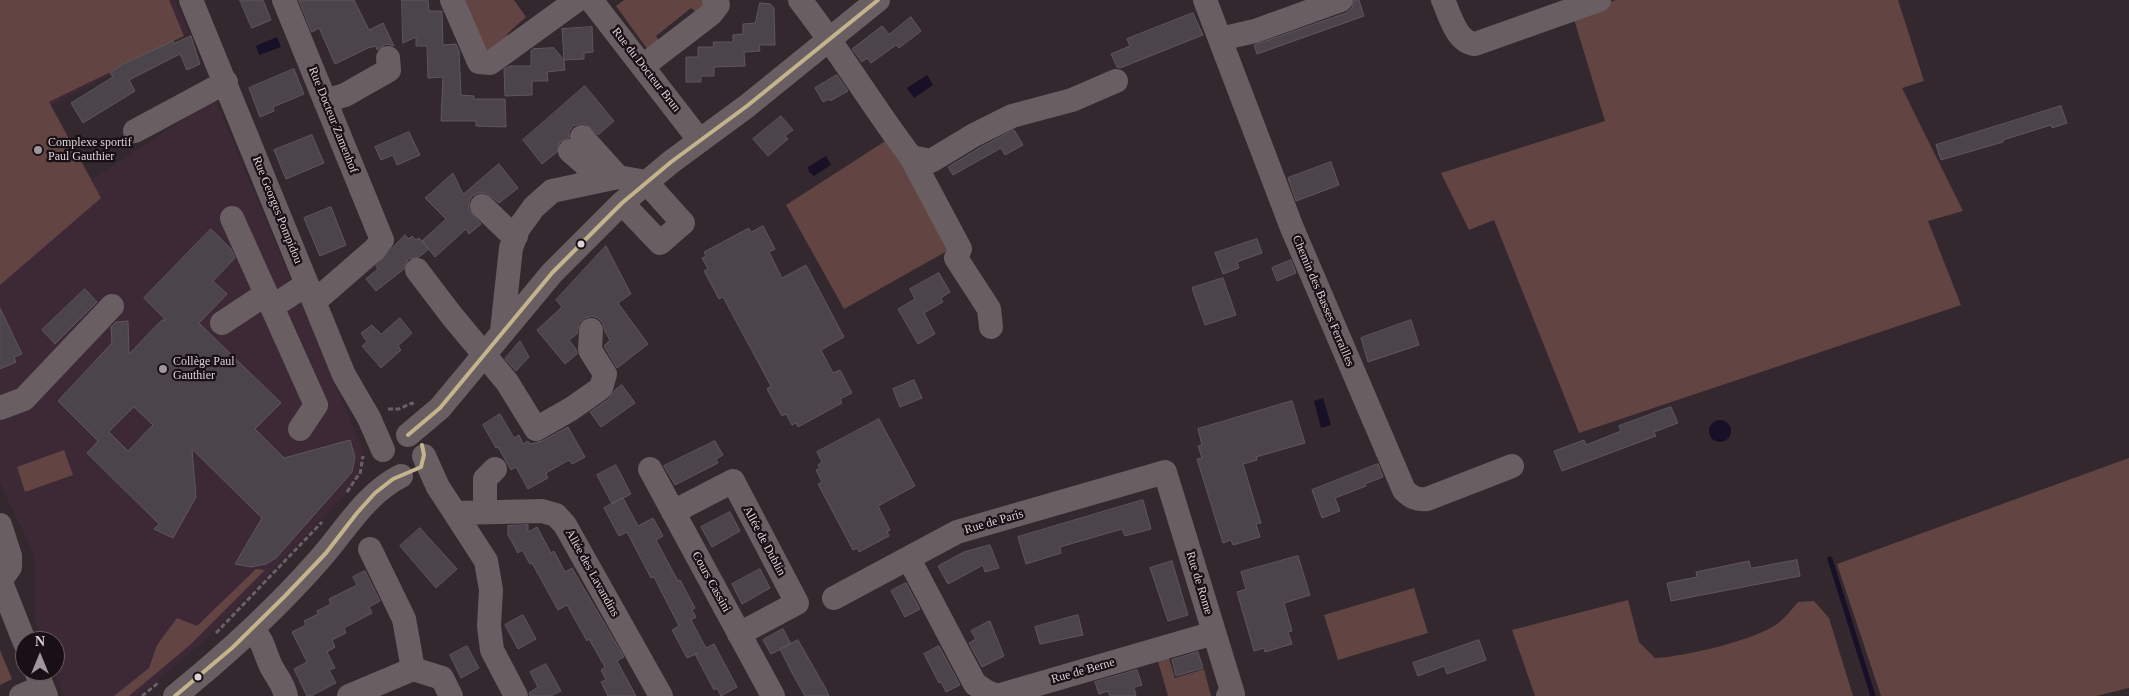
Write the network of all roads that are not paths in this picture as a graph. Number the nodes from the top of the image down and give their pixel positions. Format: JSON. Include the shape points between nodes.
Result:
{"nodes":[{"id":1,"x":192,"y":0,"type":"edge"},
{"id":2,"x":284,"y":0,"type":"edge"},
{"id":3,"x":452,"y":0,"type":"edge"},
{"id":4,"x":577,"y":0,"type":"edge"},
{"id":5,"x":591,"y":0,"type":"edge"},
{"id":6,"x":714,"y":0,"type":"edge"},
{"id":7,"x":800,"y":0,"type":"edge"},
{"id":8,"x":878,"y":0,"type":"edge"},
{"id":9,"x":1205,"y":0,"type":"edge"},
{"id":10,"x":1341,"y":0,"type":"edge"},
{"id":11,"x":1443,"y":0,"type":"edge"},
{"id":12,"x":1599,"y":0,"type":"edge"},
{"id":13,"x":1220,"y":39,"type":"junction"},
{"id":14,"x":831,"y":40,"type":"junction"},
{"id":15,"x":388,"y":58,"type":"dead end"},
{"id":16,"x":643,"y":66,"type":"junction"},
{"id":17,"x":1116,"y":81,"type":"dead end"},
{"id":18,"x":226,"y":82,"type":"junction"},
{"id":19,"x":325,"y":102,"type":"junction"},
{"id":20,"x":135,"y":131,"type":"dead end"},
{"id":21,"x":700,"y":141,"type":"junction"},
{"id":22,"x":576,"y":144,"type":"dead end"},
{"id":23,"x":911,"y":157,"type":"junction"},
{"id":24,"x":607,"y":179,"type":"junction"},
{"id":25,"x":646,"y":182,"type":"junction"},
{"id":26,"x":622,"y":204,"type":"junction"},
{"id":27,"x":482,"y":206,"type":"dead end"},
{"id":28,"x":232,"y":218,"type":"dead end"},
{"id":29,"x":516,"y":236,"type":"junction"},
{"id":30,"x":417,"y":270,"type":"dead end"},
{"id":31,"x":311,"y":293,"type":"junction"},
{"id":32,"x":269,"y":300,"type":"junction"},
{"id":33,"x":112,"y":306,"type":"dead end"},
{"id":34,"x":222,"y":323,"type":"dead end"},
{"id":35,"x":991,"y":327,"type":"dead end"},
{"id":36,"x":591,"y":330,"type":"dead end"},
{"id":37,"x":502,"y":331,"type":"junction"},
{"id":38,"x":484,"y":354,"type":"junction"},
{"id":39,"x":0,"y":408,"type":"edge"},
{"id":40,"x":300,"y":429,"type":"dead end"},
{"id":41,"x":404,"y":454,"type":"junction"},
{"id":42,"x":1512,"y":466,"type":"dead end"},
{"id":43,"x":494,"y":469,"type":"dead end"},
{"id":44,"x":650,"y":469,"type":"dead end"},
{"id":45,"x":1165,"y":472,"type":"joint"},
{"id":46,"x":485,"y":512,"type":"junction"},
{"id":47,"x":673,"y":512,"type":"junction"},
{"id":48,"x":455,"y":513,"type":"junction"},
{"id":49,"x":0,"y":525,"type":"edge"},
{"id":50,"x":370,"y":549,"type":"dead end"},
{"id":51,"x":909,"y":559,"type":"junction"},
{"id":52,"x":0,"y":580,"type":"edge"},
{"id":53,"x":834,"y":598,"type":"dead end"},
{"id":54,"x":252,"y":630,"type":"junction"},
{"id":55,"x":20,"y":631,"type":"edge"},
{"id":56,"x":739,"y":634,"type":"junction"},
{"id":57,"x":1214,"y":634,"type":"junction"},
{"id":58,"x":236,"y":646,"type":"junction"},
{"id":59,"x":272,"y":668,"type":"junction"},
{"id":60,"x":413,"y":670,"type":"junction"},
{"id":61,"x":173,"y":691,"type":"edge"},
{"id":62,"x":1230,"y":695,"type":"edge"},
{"id":63,"x":286,"y":696,"type":"edge"},
{"id":64,"x":349,"y":696,"type":"edge"},
{"id":65,"x":451,"y":696,"type":"edge"},
{"id":66,"x":516,"y":696,"type":"edge"},
{"id":67,"x":661,"y":696,"type":"edge"},
{"id":68,"x":773,"y":696,"type":"edge"}],
"edges":[{"from":1,"to":18,"type":"street","name":"Rue Georges Pompidou"},
{"from":2,"to":19,"type":"street","name":"Rue Docteur Zamenhof"},
{"from":3,"to":4,"type":"street","via":[[479,62],[490,63]]},
{"from":5,"to":16,"type":"street","name":"Rue du Docteur Brun"},
{"from":6,"to":16,"type":"street","via":[[718,5],[711,14]]},
{"from":7,"to":14,"type":"street"},
{"from":8,"to":14,"type":"street"},
{"from":9,"to":13,"type":"street","name":"Chemin des Basses Ferrailles"},
{"from":10,"to":13,"type":"street","via":[[1255,31]]},
{"from":11,"to":12,"type":"street","via":[[1459,35],[1468,43],[1475,44]]},
{"from":13,"to":42,"type":"street","name":"Chemin des Basses Ferrailles","via":[[1292,228],[1404,490],[1418,500],[1427,499]]},
{"from":14,"to":21,"type":"street"},
{"from":14,"to":23,"type":"street"},
{"from":15,"to":19,"type":"street","via":[[389,70],[345,95]]},
{"from":16,"to":21,"type":"street","name":"Rue du Docteur Brun"},
{"from":17,"to":23,"type":"street","via":[[1072,100],[1012,116],[931,161]]},
{"from":18,"to":20,"type":"street"},
{"from":18,"to":31,"type":"street","name":"Rue Georges Pompidou"},
{"from":19,"to":31,"type":"street","name":"Rue Docteur Zamenhof","via":[[382,240],[375,249]]},
{"from":21,"to":25,"type":"street"},
{"from":22,"to":24,"type":"street"},
{"from":23,"to":35,"type":"street","via":[[960,249],[956,258],[989,309]]},
{"from":24,"to":25,"type":"street"},
{"from":24,"to":29,"type":"street","via":[[552,191],[534,207]]},
{"from":25,"to":26,"type":"street"},
{"from":25,"to":26,"type":"street","via":[[683,223],[660,243]]},
{"from":26,"to":37,"type":"street","via":[[558,267]]},
{"from":27,"to":29,"type":"street"},
{"from":28,"to":32,"type":"street"},
{"from":29,"to":37,"type":"street","via":[[511,248]]},
{"from":30,"to":38,"type":"street"},
{"from":31,"to":32,"type":"street"},
{"from":31,"to":41,"type":"street","name":"Rue Georges Pompidou","via":[[344,375],[377,414]]},
{"from":32,"to":34,"type":"street"},
{"from":32,"to":40,"type":"street","via":[[316,405]]},
{"from":33,"to":39,"type":"street","via":[[24,399]]},
{"from":36,"to":38,"type":"street","via":[[590,350],[604,374],[600,388],[536,429],[517,395]]},
{"from":37,"to":38,"type":"street"},
{"from":38,"to":41,"type":"street","via":[[428,407]]},
{"from":41,"to":48,"type":"street","via":[[438,487]]},
{"from":41,"to":54,"type":"street","via":[[320,560]]},
{"from":43,"to":46,"type":"street","via":[[485,479]]},
{"from":44,"to":47,"type":"street","name":"Cours Cassini"},
{"from":45,"to":51,"type":"street","name":"Rue de Paris","via":[[957,532]]},
{"from":45,"to":57,"type":"street","name":"Rue de Rome"},
{"from":46,"to":48,"type":"street","name":"Allée des Lavandins"},
{"from":46,"to":67,"type":"street","name":"Allée des Lavandins","via":[[542,511],[556,516],[565,525]]},
{"from":47,"to":56,"type":"street","name":"Cours Cassini"},
{"from":47,"to":56,"type":"street","name":"Allée de Dublin","via":[[733,481],[797,603]]},
{"from":48,"to":66,"type":"street","via":[[486,561],[491,590],[492,650]]},
{"from":49,"to":52,"type":"street","via":[[10,556],[10,567]]},
{"from":50,"to":60,"type":"street","via":[[404,619]]},
{"from":51,"to":53,"type":"street","name":"Rue de Paris"},
{"from":51,"to":57,"type":"street","name":"Rue de Berne","via":[[975,684],[997,696]]},
{"from":52,"to":55,"type":"street"},
{"from":54,"to":58,"type":"street"},
{"from":54,"to":59,"type":"street","via":[[262,640]]},
{"from":56,"to":68,"type":"street","name":"Cours Cassini"},
{"from":57,"to":62,"type":"street","name":"Rue de Rome"},
{"from":58,"to":59,"type":"street","via":[[243,655]]},
{"from":58,"to":61,"type":"street"},
{"from":59,"to":63,"type":"street","via":[[283,684]]},
{"from":60,"to":64,"type":"street"},
{"from":60,"to":65,"type":"street","via":[[442,678]]}]}
